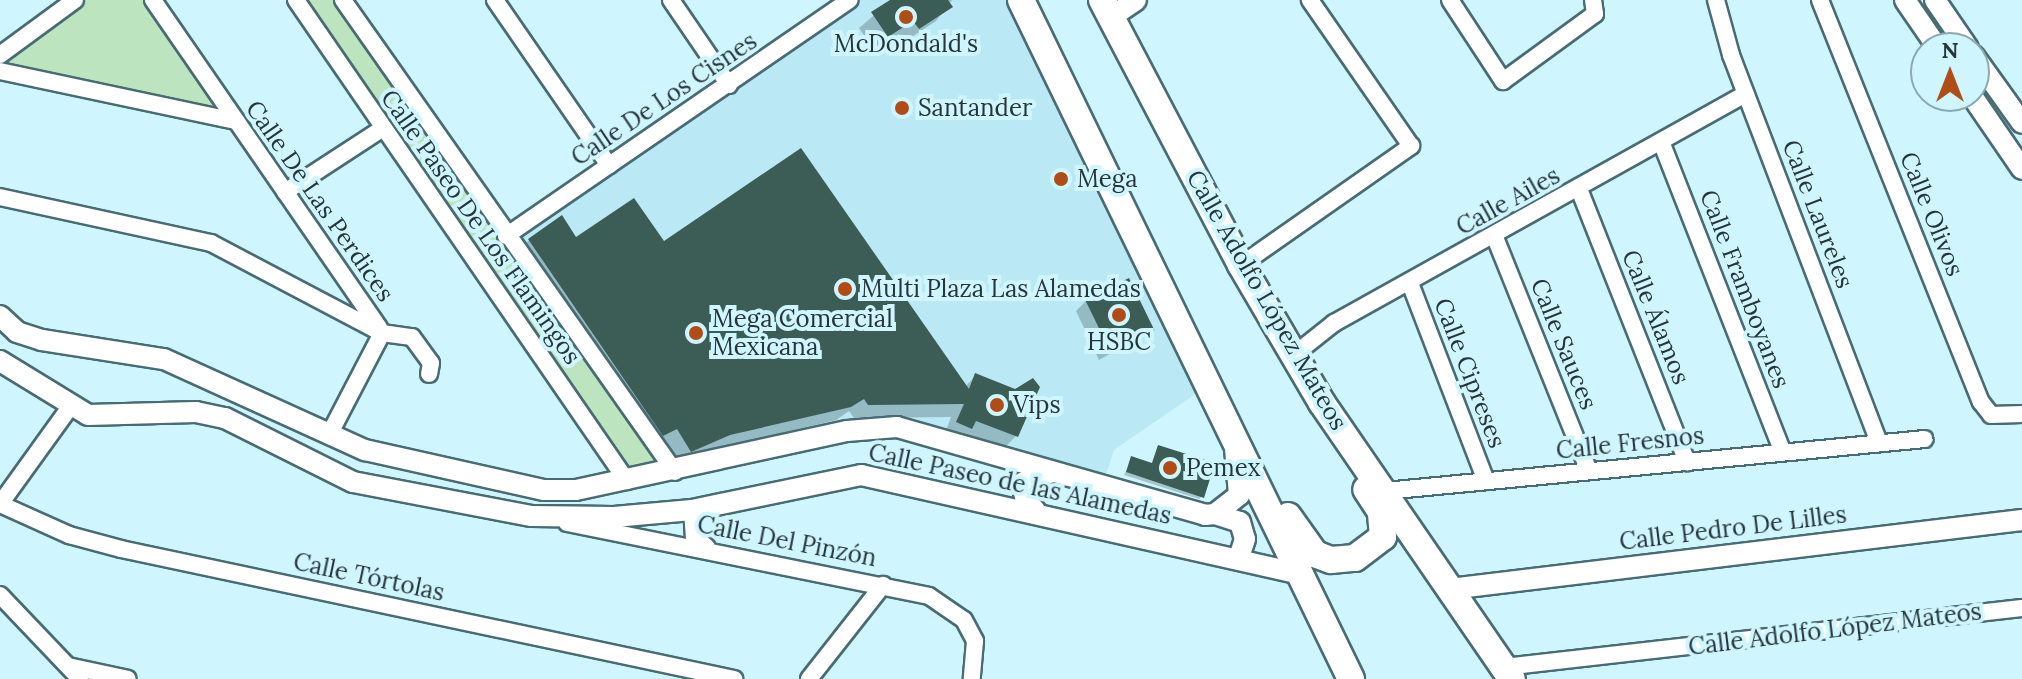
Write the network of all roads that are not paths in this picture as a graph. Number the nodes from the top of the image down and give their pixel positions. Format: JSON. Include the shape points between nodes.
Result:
{"nodes":[{"id":1,"x":75,"y":0,"type":"edge"},
{"id":2,"x":153,"y":0,"type":"edge"},
{"id":3,"x":296,"y":0,"type":"edge"},
{"id":4,"x":343,"y":0,"type":"edge"},
{"id":5,"x":495,"y":0,"type":"edge"},
{"id":6,"x":671,"y":0,"type":"edge"},
{"id":7,"x":850,"y":0,"type":"edge"},
{"id":8,"x":1021,"y":0,"type":"edge"},
{"id":9,"x":1136,"y":0,"type":"edge"},
{"id":10,"x":1310,"y":0,"type":"edge"},
{"id":11,"x":1450,"y":0,"type":"edge"},
{"id":12,"x":1716,"y":0,"type":"edge"},
{"id":13,"x":1905,"y":0,"type":"edge"},
{"id":14,"x":1935,"y":0,"type":"edge"},
{"id":15,"x":1823,"y":1,"type":"edge"},
{"id":16,"x":1595,"y":5,"type":"edge"},
{"id":17,"x":1107,"y":9,"type":"edge"},
{"id":18,"x":1927,"y":32,"type":"edge"},
{"id":19,"x":1957,"y":32,"type":"edge"},
{"id":20,"x":0,"y":55,"type":"edge"},
{"id":21,"x":0,"y":71,"type":"edge"},
{"id":22,"x":1990,"y":78,"type":"edge"},
{"id":23,"x":729,"y":85,"type":"junction"},
{"id":24,"x":1746,"y":94,"type":"junction"},
{"id":25,"x":1983,"y":112,"type":"edge"},
{"id":26,"x":236,"y":121,"type":"junction"},
{"id":27,"x":2022,"y":123,"type":"edge"},
{"id":28,"x":383,"y":128,"type":"junction"},
{"id":29,"x":1662,"y":144,"type":"junction"},
{"id":30,"x":609,"y":165,"type":"junction"},
{"id":31,"x":2022,"y":169,"type":"edge"},
{"id":32,"x":1579,"y":189,"type":"junction"},
{"id":33,"x":285,"y":192,"type":"junction"},
{"id":34,"x":0,"y":197,"type":"edge"},
{"id":35,"x":1494,"y":235,"type":"junction"},
{"id":36,"x":506,"y":236,"type":"junction"},
{"id":37,"x":1241,"y":265,"type":"junction"},
{"id":38,"x":1410,"y":283,"type":"junction"},
{"id":39,"x":3,"y":329,"type":"edge"},
{"id":40,"x":382,"y":333,"type":"junction"},
{"id":41,"x":1295,"y":354,"type":"junction"},
{"id":42,"x":0,"y":361,"type":"edge"},
{"id":43,"x":429,"y":374,"type":"dead end"},
{"id":44,"x":237,"y":389,"type":"junction"},
{"id":45,"x":1322,"y":403,"type":"junction"},
{"id":46,"x":70,"y":407,"type":"junction"},
{"id":47,"x":2022,"y":414,"type":"edge"},
{"id":48,"x":225,"y":418,"type":"junction"},
{"id":49,"x":329,"y":435,"type":"junction"},
{"id":50,"x":1925,"y":439,"type":"dead end"},
{"id":51,"x":1235,"y":440,"type":"junction"},
{"id":52,"x":1879,"y":442,"type":"junction"},
{"id":53,"x":1783,"y":452,"type":"junction"},
{"id":54,"x":1687,"y":462,"type":"junction"},
{"id":55,"x":1589,"y":471,"type":"junction"},
{"id":56,"x":675,"y":472,"type":"junction"},
{"id":57,"x":1053,"y":472,"type":"junction"},
{"id":58,"x":627,"y":481,"type":"junction"},
{"id":59,"x":1486,"y":481,"type":"junction"},
{"id":60,"x":1385,"y":491,"type":"junction"},
{"id":61,"x":0,"y":504,"type":"edge"},
{"id":62,"x":692,"y":510,"type":"junction"},
{"id":63,"x":1035,"y":510,"type":"junction"},
{"id":64,"x":1215,"y":514,"type":"junction"},
{"id":65,"x":532,"y":516,"type":"junction"},
{"id":66,"x":2022,"y":520,"type":"edge"},
{"id":67,"x":716,"y":551,"type":"junction"},
{"id":68,"x":1239,"y":557,"type":"junction"},
{"id":69,"x":1297,"y":573,"type":"junction"},
{"id":70,"x":883,"y":585,"type":"junction"},
{"id":71,"x":1450,"y":589,"type":"junction"},
{"id":72,"x":0,"y":595,"type":"edge"},
{"id":73,"x":2022,"y":608,"type":"edge"},
{"id":74,"x":669,"y":665,"type":"junction"},
{"id":75,"x":74,"y":673,"type":"edge"},
{"id":76,"x":1508,"y":673,"type":"edge"},
{"id":77,"x":128,"y":679,"type":"edge"},
{"id":78,"x":658,"y":679,"type":"edge"},
{"id":79,"x":734,"y":679,"type":"edge"},
{"id":80,"x":809,"y":679,"type":"edge"},
{"id":81,"x":972,"y":679,"type":"edge"},
{"id":82,"x":1351,"y":679,"type":"edge"}],
"edges":[{"from":1,"to":20,"type":"street"},
{"from":2,"to":26,"type":"street","name":"Calle De Las Perdices"},
{"from":3,"to":28,"type":"street","name":"Calle Paseo De Los Flamingos"},
{"from":4,"to":36,"type":"street","name":"Calle Paseo De Los Flamingos"},
{"from":5,"to":30,"type":"street"},
{"from":6,"to":23,"type":"street"},
{"from":7,"to":23,"type":"street","name":"Calle De Los Cisnes"},
{"from":8,"to":51,"type":"main road"},
{"from":9,"to":17,"type":"street"},
{"from":10,"to":37,"type":"street","via":[[1411,146]]},
{"from":11,"to":16,"type":"street","via":[[1503,81]]},
{"from":12,"to":24,"type":"street","name":"Calle Laureles"},
{"from":13,"to":18,"type":"street"},
{"from":14,"to":19,"type":"street"},
{"from":15,"to":47,"type":"street","name":"Calle Olivos","via":[[1981,402],[1991,415]]},
{"from":17,"to":37,"type":"main road","name":"Calle Adolfo López Mateos"},
{"from":21,"to":26,"type":"street"},
{"from":22,"to":27,"type":"street"},
{"from":23,"to":30,"type":"street","name":"Calle De Los Cisnes"},
{"from":24,"to":29,"type":"street","name":"Calle Ailes"},
{"from":24,"to":52,"type":"street","name":"Calle Laureles"},
{"from":25,"to":31,"type":"street"},
{"from":26,"to":33,"type":"street","name":"Calle De Las Perdices"},
{"from":28,"to":33,"type":"street"},
{"from":28,"to":58,"type":"street","name":"Calle Paseo De Los Flamingos"},
{"from":29,"to":32,"type":"street","name":"Calle Ailes"},
{"from":29,"to":53,"type":"street","name":"Calle Framboyanes"},
{"from":30,"to":36,"type":"street","name":"Calle De Los Cisnes"},
{"from":32,"to":35,"type":"street","name":"Calle Ailes"},
{"from":32,"to":54,"type":"street","name":"Calle Álamos"},
{"from":33,"to":40,"type":"street","name":"Calle De Las Perdices"},
{"from":34,"to":40,"type":"street","via":[[211,243]]},
{"from":35,"to":38,"type":"street","name":"Calle Ailes"},
{"from":35,"to":55,"type":"street","name":"Calle Sauces"},
{"from":36,"to":56,"type":"street","name":"Calle Paseo De Los Flamingos"},
{"from":37,"to":41,"type":"main road","name":"Calle Adolfo López Mateos"},
{"from":38,"to":41,"type":"street","name":"Calle Ailes","via":[[1334,323]]},
{"from":38,"to":59,"type":"street","name":"Calle Cipreses"},
{"from":39,"to":44,"type":"street","name":"Calle Paseo de las Alamedas","via":[[164,359]]},
{"from":40,"to":43,"type":"street","via":[[412,337],[431,363]]},
{"from":40,"to":49,"type":"street","name":"Calle De Las Perdices"},
{"from":41,"to":45,"type":"main road","name":"Calle Adolfo López Mateos"},
{"from":42,"to":46,"type":"street","name":"Calle Paseo de las Alamedas"},
{"from":44,"to":48,"type":"street"},
{"from":44,"to":49,"type":"street","name":"Calle Paseo de las Alamedas"},
{"from":45,"to":51,"type":"main road","via":[[1346,460],[1381,512],[1384,526],[1383,537],[1355,558],[1331,560],[1304,546],[1259,456]]},
{"from":45,"to":60,"type":"main road","name":"Calle Adolfo López Mateos"},
{"from":46,"to":48,"type":"street","name":"Calle Paseo de las Alamedas","via":[[88,415],[196,412]]},
{"from":46,"to":61,"type":"street"},
{"from":48,"to":65,"type":"street","name":"Calle Paseo de las Alamedas","via":[[353,482]]},
{"from":49,"to":58,"type":"street","name":"Calle Paseo de las Alamedas","via":[[403,462],[511,486],[576,490]]},
{"from":50,"to":52,"type":"street","name":"Calle Fresnos"},
{"from":51,"to":64,"type":"street","via":[[1239,495]]},
{"from":51,"to":69,"type":"main road"},
{"from":52,"to":53,"type":"street","name":"Calle Fresnos"},
{"from":53,"to":54,"type":"street","name":"Calle Fresnos"},
{"from":54,"to":55,"type":"street","name":"Calle Fresnos"},
{"from":55,"to":59,"type":"street","name":"Calle Fresnos"},
{"from":56,"to":57,"type":"street","name":"Calle Paseo de las Alamedas","via":[[847,431],[897,427]]},
{"from":56,"to":58,"type":"street","name":"Calle Paseo de las Alamedas"},
{"from":57,"to":63,"type":"street","via":[[1022,483],[1026,501]]},
{"from":57,"to":64,"type":"street","name":"Calle Paseo de las Alamedas","via":[[1193,514]]},
{"from":59,"to":60,"type":"street","name":"Calle Fresnos"},
{"from":60,"to":71,"type":"main road","name":"Calle Adolfo López Mateos"},
{"from":61,"to":74,"type":"street","name":"Calle Tórtolas","via":[[69,535],[121,549]]},
{"from":62,"to":63,"type":"street","name":"Calle Paseo de las Alamedas","via":[[861,475]]},
{"from":62,"to":65,"type":"street","name":"Calle Paseo de las Alamedas","via":[[614,517]]},
{"from":62,"to":67,"type":"street","via":[[694,537]]},
{"from":63,"to":68,"type":"street","name":"Calle Paseo de las Alamedas"},
{"from":64,"to":68,"type":"street","via":[[1240,522],[1245,539]]},
{"from":65,"to":67,"type":"street","name":"Calle Del Pinzón"},
{"from":66,"to":71,"type":"street","name":"Calle Pedro De Lilles"},
{"from":67,"to":70,"type":"street","name":"Calle Del Pinzón"},
{"from":68,"to":69,"type":"street","name":"Calle Paseo de las Alamedas"},
{"from":69,"to":82,"type":"main road"},
{"from":70,"to":80,"type":"street"},
{"from":70,"to":81,"type":"street","name":"Calle Del Pinzón","via":[[929,596],[964,620],[975,641]]},
{"from":71,"to":76,"type":"main road","name":"Calle Adolfo López Mateos"},
{"from":72,"to":75,"type":"street"},
{"from":73,"to":76,"type":"street","name":"Calle Adolfo López Mateos"},
{"from":74,"to":78,"type":"street"},
{"from":74,"to":79,"type":"street","name":"Calle Tórtolas"},
{"from":75,"to":77,"type":"street"}]}
